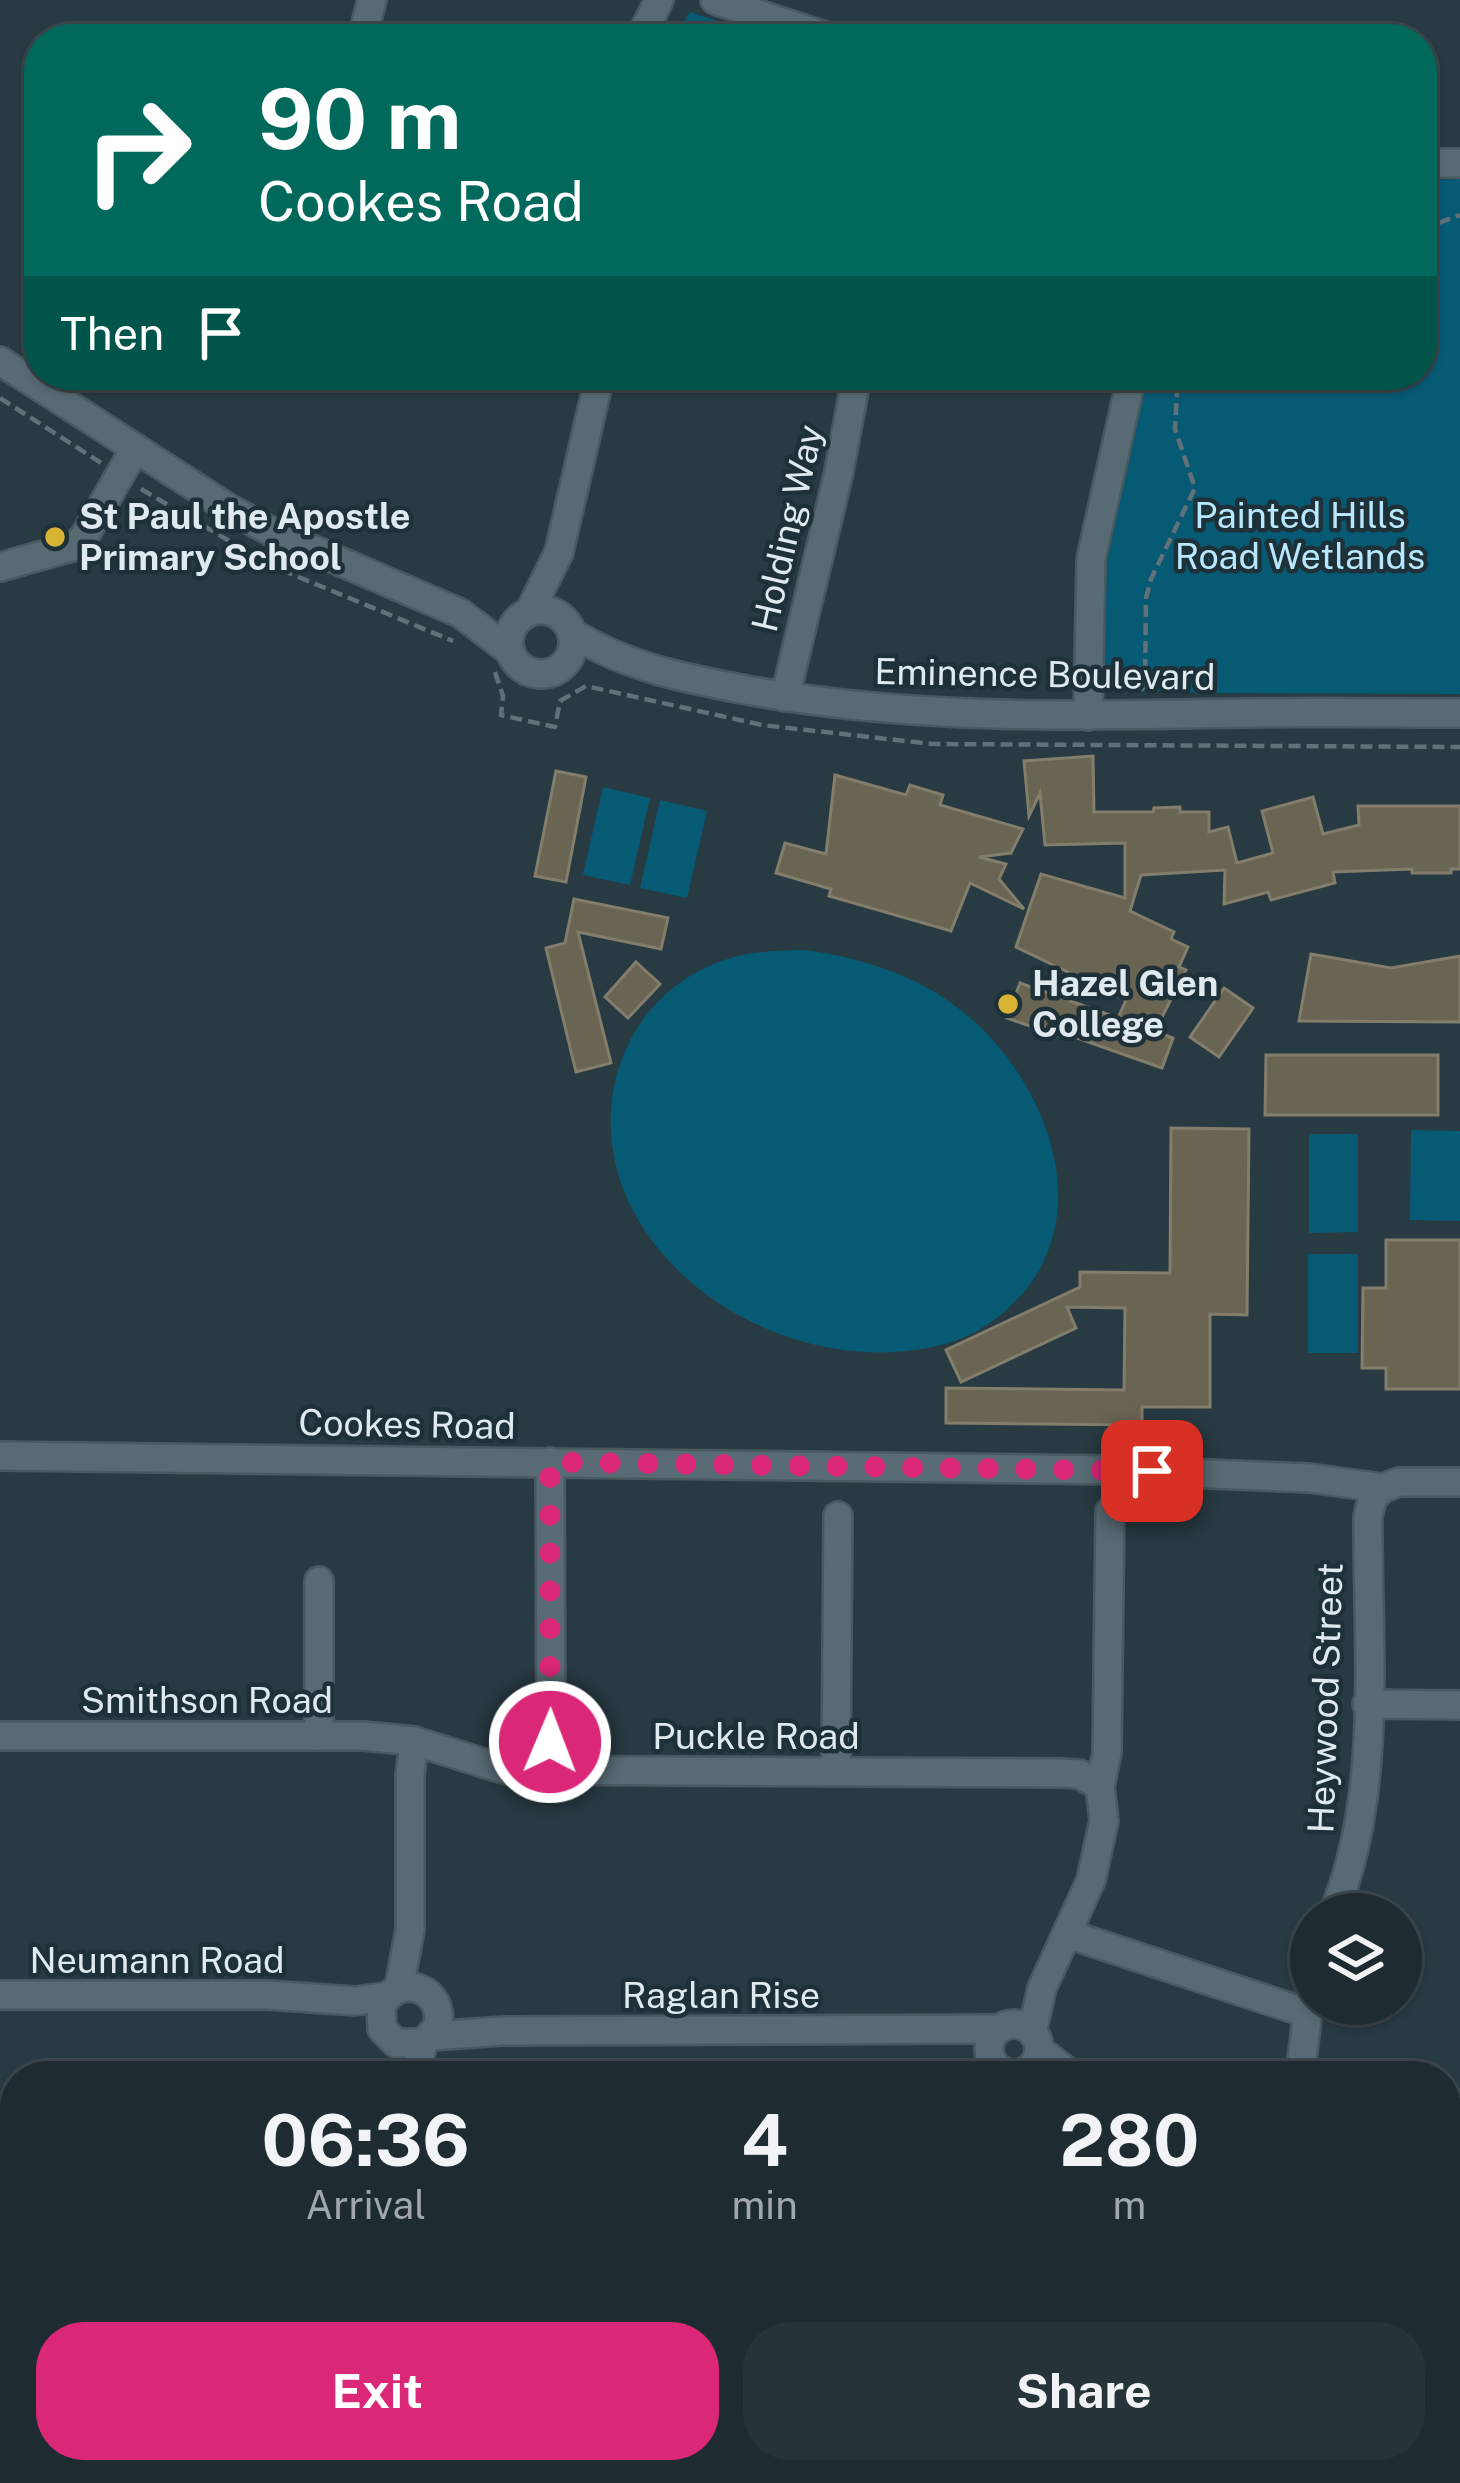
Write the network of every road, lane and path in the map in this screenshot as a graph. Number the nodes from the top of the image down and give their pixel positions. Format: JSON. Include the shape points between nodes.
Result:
{"nodes":[{"id":1,"x":715,"y":0,"type":"edge"},
{"id":2,"x":788,"y":24,"type":"edge"},
{"id":3,"x":44,"y":390,"type":"edge"},
{"id":4,"x":597,"y":390,"type":"edge"},
{"id":5,"x":854,"y":390,"type":"edge"},
{"id":6,"x":1129,"y":390,"type":"edge"},
{"id":7,"x":1177,"y":390,"type":"edge"},
{"id":8,"x":135,"y":449,"type":"junction"},
{"id":9,"x":559,"y":552,"type":"junction"},
{"id":10,"x":0,"y":567,"type":"edge"},
{"id":11,"x":460,"y":613,"type":"junction"},
{"id":12,"x":524,"y":615,"type":"junction"},
{"id":13,"x":567,"y":626,"type":"junction"},
{"id":14,"x":510,"y":651,"type":"junction"},
{"id":15,"x":633,"y":665,"type":"junction"},
{"id":16,"x":561,"y":667,"type":"junction"},
{"id":17,"x":1088,"y":683,"type":"junction"},
{"id":18,"x":1144,"y":689,"type":"junction"},
{"id":19,"x":1160,"y":690,"type":"dead end"},
{"id":20,"x":785,"y":697,"type":"junction"},
{"id":21,"x":1460,"y":713,"type":"edge"},
{"id":22,"x":1088,"y":716,"type":"junction"},
{"id":23,"x":0,"y":1456,"type":"edge"},
{"id":24,"x":550,"y":1462,"type":"junction"},
{"id":25,"x":1460,"y":1482,"type":"edge"},
{"id":26,"x":1383,"y":1488,"type":"junction"},
{"id":27,"x":1110,"y":1511,"type":"dead end"},
{"id":28,"x":838,"y":1516,"type":"dead end"},
{"id":29,"x":319,"y":1580,"type":"dead end"},
{"id":30,"x":1367,"y":1704,"type":"junction"},
{"id":31,"x":1460,"y":1705,"type":"edge"},
{"id":32,"x":0,"y":1736,"type":"edge"},
{"id":33,"x":320,"y":1736,"type":"junction"},
{"id":34,"x":414,"y":1742,"type":"junction"},
{"id":35,"x":550,"y":1772,"type":"junction"},
{"id":36,"x":836,"y":1772,"type":"junction"},
{"id":37,"x":1100,"y":1786,"type":"junction"},
{"id":38,"x":1340,"y":1893,"type":"edge"},
{"id":39,"x":410,"y":1930,"type":"junction"},
{"id":40,"x":1068,"y":1934,"type":"junction"},
{"id":41,"x":0,"y":1995,"type":"edge"},
{"id":42,"x":434,"y":2000,"type":"junction"},
{"id":43,"x":1290,"y":2008,"type":"edge"},
{"id":44,"x":388,"y":2012,"type":"junction"},
{"id":45,"x":1306,"y":2025,"type":"edge"},
{"id":46,"x":502,"y":2030,"type":"junction"},
{"id":47,"x":428,"y":2039,"type":"junction"},
{"id":48,"x":1011,"y":2054,"type":"edge"},
{"id":49,"x":399,"y":2061,"type":"edge"},
{"id":50,"x":420,"y":2061,"type":"edge"},
{"id":51,"x":1302,"y":2061,"type":"edge"}],
"edges":[{"from":1,"to":2,"type":"street"},
{"from":3,"to":8,"type":"street"},
{"from":4,"to":9,"type":"street"},
{"from":5,"to":20,"type":"street","name":"Holding Way"},
{"from":6,"to":17,"type":"street","via":[[1091,559]]},
{"from":7,"to":18,"type":"path","via":[[1175,429],[1196,488],[1146,598]]},
{"from":8,"to":10,"type":"street","via":[[75,546]]},
{"from":8,"to":11,"type":"street","via":[[274,533]]},
{"from":9,"to":12,"type":"street"},
{"from":9,"to":13,"type":"street"},
{"from":11,"to":12,"type":"street"},
{"from":11,"to":14,"type":"street"},
{"from":12,"to":13,"type":"street","via":[[548,610]]},
{"from":12,"to":14,"type":"street","via":[[509,633]]},
{"from":13,"to":15,"type":"street","name":"Eminence Boulevard"},
{"from":13,"to":16,"type":"street","via":[[572,652]]},
{"from":14,"to":16,"type":"street","via":[[527,671]]},
{"from":15,"to":16,"type":"street","name":"Eminence Boulevard"},
{"from":15,"to":20,"type":"street","name":"Eminence Boulevard"},
{"from":17,"to":18,"type":"path"},
{"from":17,"to":22,"type":"street"},
{"from":18,"to":19,"type":"path"},
{"from":20,"to":22,"type":"street","name":"Eminence Boulevard","via":[[949,714]]},
{"from":21,"to":22,"type":"street","name":"Eminence Boulevard"},
{"from":23,"to":24,"type":"street","name":"Cookes Road"},
{"from":24,"to":26,"type":"street","name":"Cookes Road","via":[[1113,1470]]},
{"from":24,"to":35,"type":"street"},
{"from":25,"to":26,"type":"street","name":"Cookes Road"},
{"from":26,"to":30,"type":"street","name":"Heywood Street","via":[[1368,1516]]},
{"from":27,"to":37,"type":"street"},
{"from":28,"to":36,"type":"street"},
{"from":29,"to":33,"type":"street"},
{"from":30,"to":31,"type":"street"},
{"from":30,"to":38,"type":"street","name":"Heywood Street","via":[[1358,1836]]},
{"from":32,"to":33,"type":"street","name":"Smithson Road"},
{"from":33,"to":34,"type":"street","name":"Smithson Road"},
{"from":34,"to":35,"type":"street","name":"Puckle Road","via":[[484,1766]]},
{"from":34,"to":39,"type":"street"},
{"from":35,"to":36,"type":"street","name":"Puckle Road"},
{"from":36,"to":37,"type":"street","name":"Puckle Road","via":[[1061,1773]]},
{"from":37,"to":40,"type":"street","via":[[1100,1845]]},
{"from":39,"to":42,"type":"street"},
{"from":39,"to":44,"type":"street"},
{"from":40,"to":43,"type":"street"},
{"from":40,"to":48,"type":"street"},
{"from":41,"to":44,"type":"street","name":"Neumann Road","via":[[267,1995]]},
{"from":42,"to":44,"type":"street","via":[[416,1986]]},
{"from":42,"to":46,"type":"street","name":"Raglan Rise"},
{"from":42,"to":47,"type":"street","via":[[438,2026]]},
{"from":44,"to":47,"type":"street","via":[[405,2046]]},
{"from":44,"to":49,"type":"street"},
{"from":45,"to":51,"type":"street"},
{"from":46,"to":47,"type":"street","name":"Raglan Rise"},
{"from":46,"to":48,"type":"street","name":"Raglan Rise","via":[[938,2031]]},
{"from":47,"to":50,"type":"street"}]}
